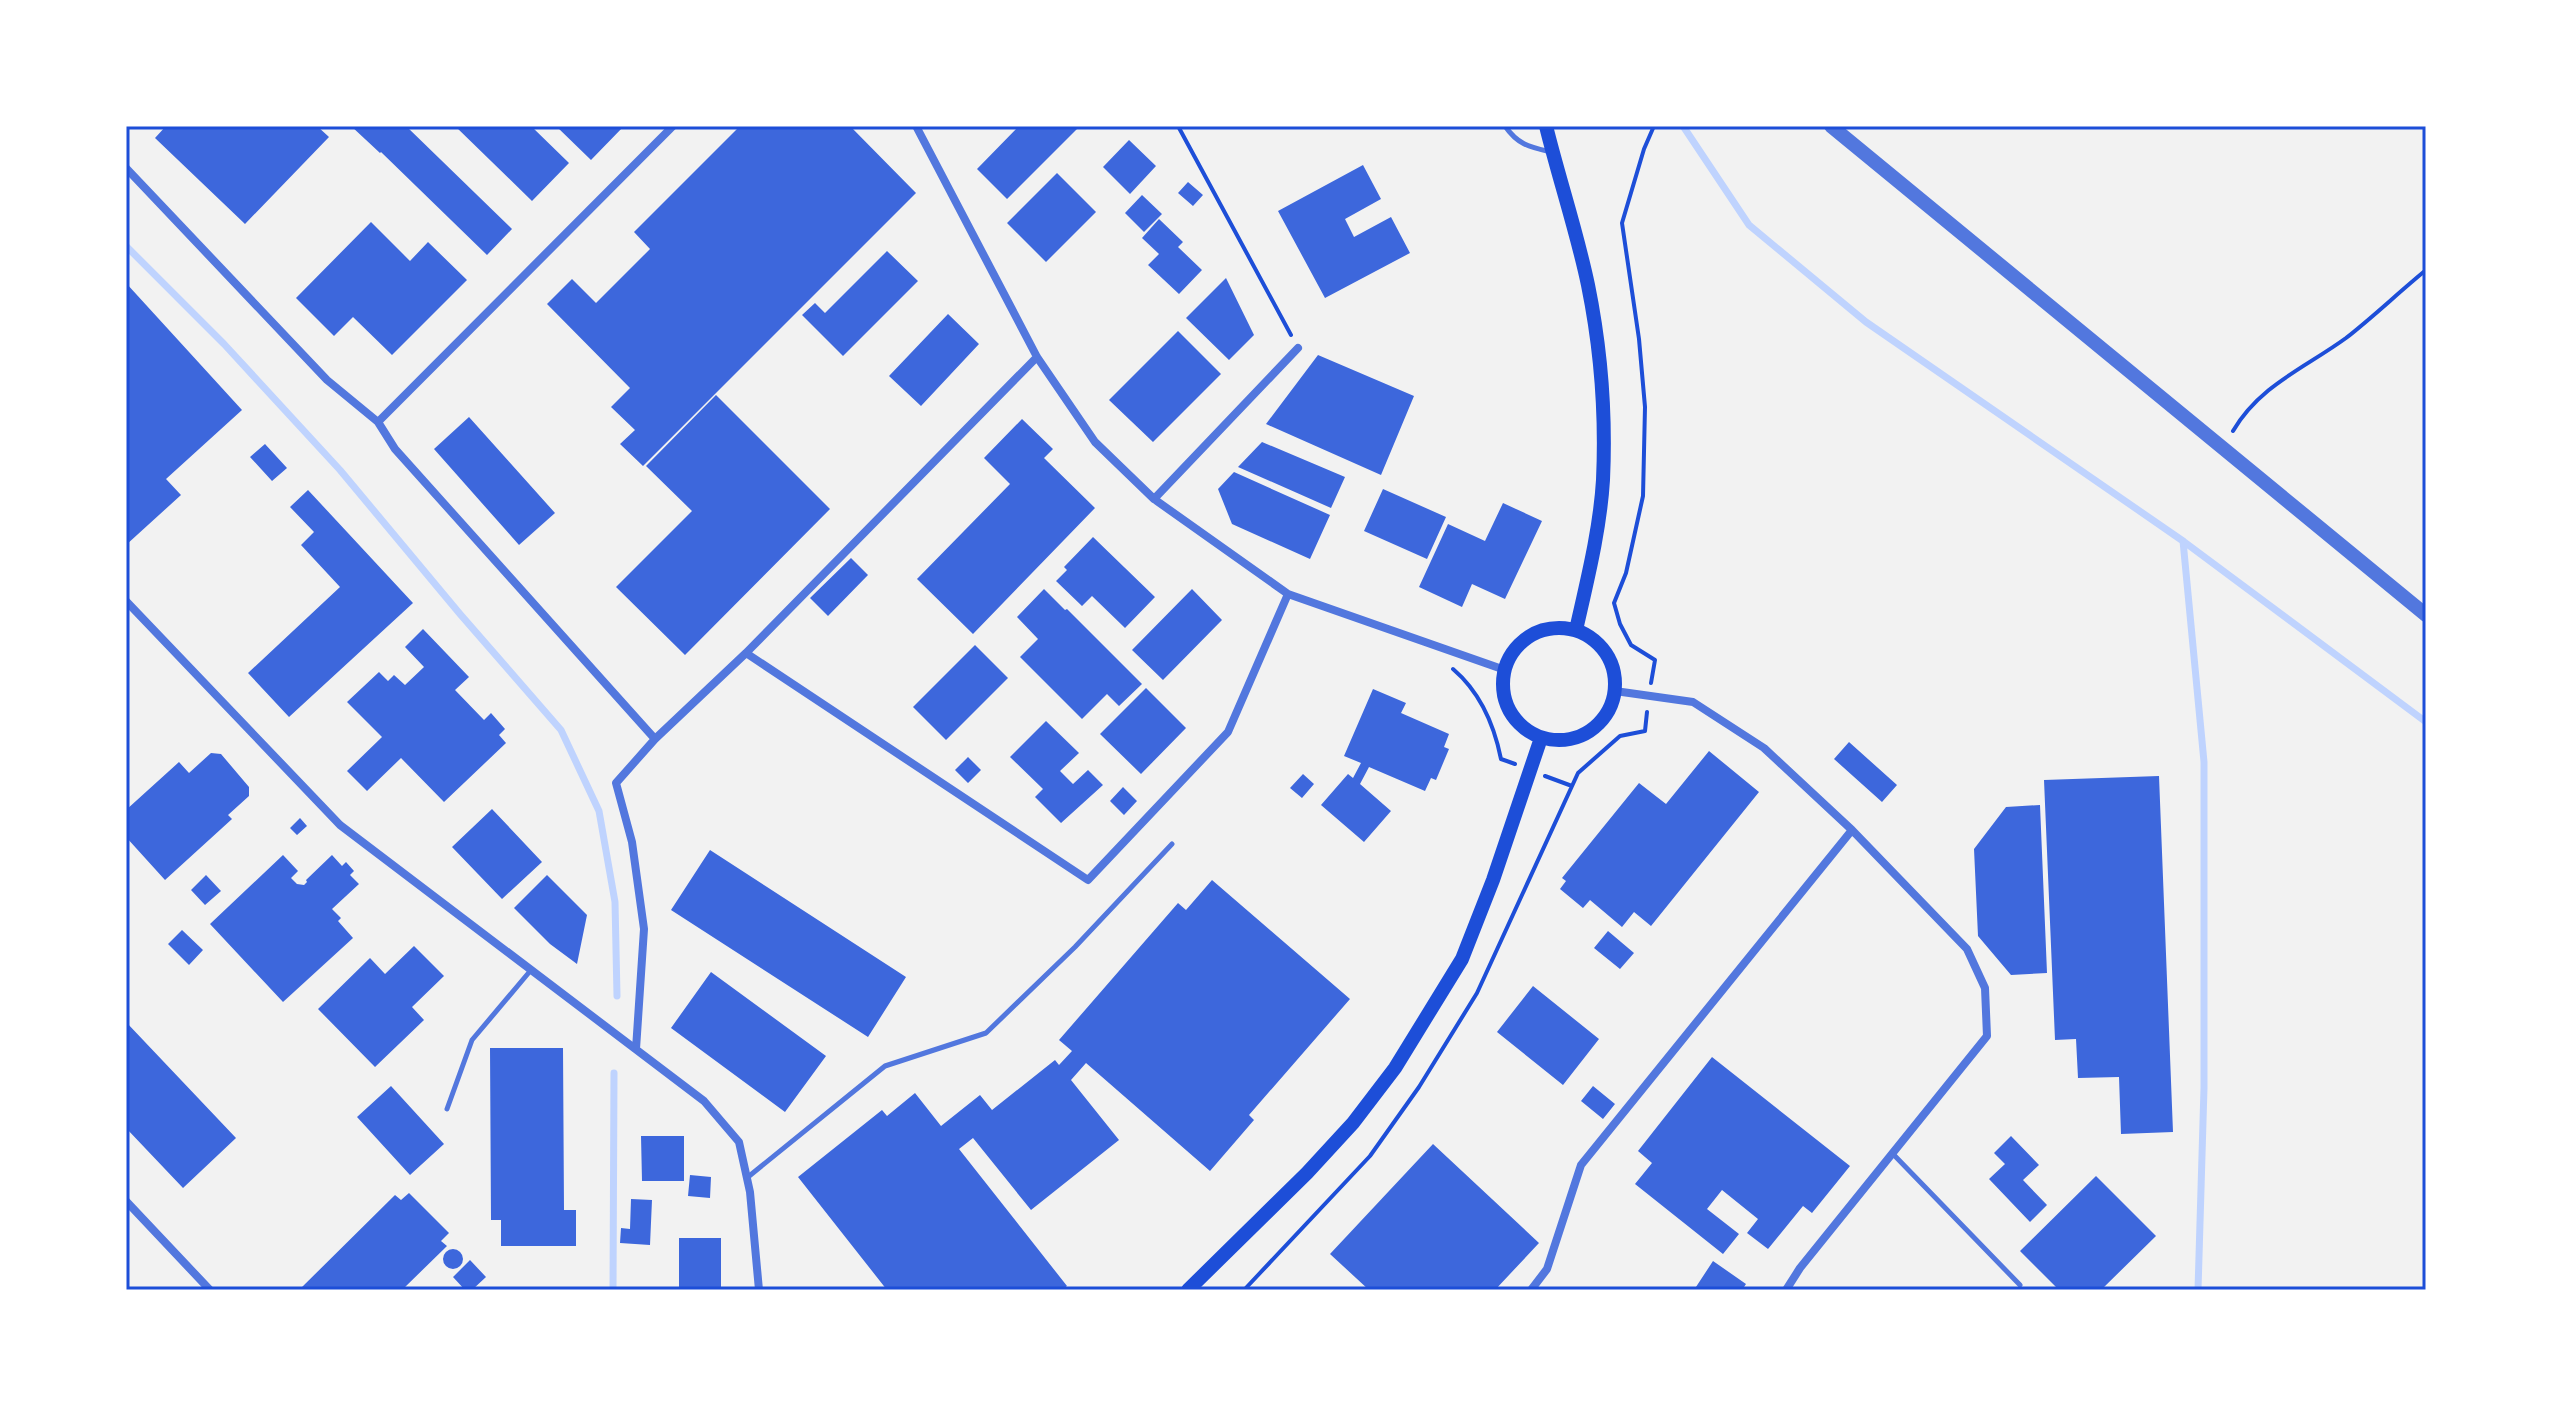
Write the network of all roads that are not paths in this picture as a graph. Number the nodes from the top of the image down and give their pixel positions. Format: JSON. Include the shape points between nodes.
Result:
{"nodes":[{"id":1,"x":673,"y":126,"type":"edge"},
{"id":2,"x":916,"y":126,"type":"edge"},
{"id":3,"x":1505,"y":126,"type":"edge"},
{"id":4,"x":1546,"y":126,"type":"edge"},
{"id":5,"x":1831,"y":126,"type":"edge"},
{"id":6,"x":1552,"y":152,"type":"junction"},
{"id":7,"x":126,"y":168,"type":"edge"},
{"id":8,"x":1298,"y":348,"type":"road end"},
{"id":9,"x":1037,"y":357,"type":"junction"},
{"id":10,"x":378,"y":422,"type":"junction"},
{"id":11,"x":1154,"y":499,"type":"junction"},
{"id":12,"x":1288,"y":594,"type":"junction"},
{"id":13,"x":126,"y":601,"type":"edge"},
{"id":14,"x":2426,"y":615,"type":"edge"},
{"id":15,"x":1576,"y":630,"type":"junction"},
{"id":16,"x":746,"y":653,"type":"junction"},
{"id":17,"x":1505,"y":670,"type":"junction"},
{"id":18,"x":1615,"y":691,"type":"junction"},
{"id":19,"x":1541,"y":738,"type":"junction"},
{"id":20,"x":655,"y":739,"type":"junction"},
{"id":21,"x":1852,"y":830,"type":"junction"},
{"id":22,"x":1172,"y":844,"type":"dead end"},
{"id":23,"x":531,"y":970,"type":"junction"},
{"id":24,"x":636,"y":1049,"type":"junction"},
{"id":25,"x":447,"y":1109,"type":"dead end"},
{"id":26,"x":1893,"y":1153,"type":"junction"},
{"id":27,"x":747,"y":1178,"type":"junction"},
{"id":28,"x":126,"y":1201,"type":"edge"},
{"id":29,"x":2020,"y":1285,"type":"dead end"},
{"id":30,"x":210,"y":1290,"type":"edge"},
{"id":31,"x":759,"y":1290,"type":"edge"},
{"id":32,"x":1188,"y":1290,"type":"edge"},
{"id":33,"x":1531,"y":1290,"type":"edge"},
{"id":34,"x":1786,"y":1290,"type":"edge"}],
"edges":[{"from":1,"to":10,"type":"street"},
{"from":2,"to":9,"type":"street"},
{"from":3,"to":6,"type":"lane","via":[[1513,138]]},
{"from":4,"to":6,"type":"main road"},
{"from":5,"to":14,"type":"street"},
{"from":6,"to":15,"type":"main road","via":[[1588,285],[1603,402],[1598,524]]},
{"from":7,"to":10,"type":"street","via":[[327,380]]},
{"from":8,"to":11,"type":"street"},
{"from":9,"to":11,"type":"street","via":[[1095,442]]},
{"from":9,"to":16,"type":"street"},
{"from":10,"to":20,"type":"street","via":[[395,449]]},
{"from":11,"to":12,"type":"street"},
{"from":12,"to":16,"type":"street","via":[[1228,732],[1088,880]]},
{"from":12,"to":17,"type":"street"},
{"from":13,"to":23,"type":"street","via":[[340,825]]},
{"from":15,"to":17,"type":"main road","via":[[1538,631],[1521,642]]},
{"from":15,"to":18,"type":"main road","via":[[1607,653],[1615,671]]},
{"from":16,"to":20,"type":"street"},
{"from":17,"to":19,"type":"main road","via":[[1504,696],[1511,714]]},
{"from":18,"to":19,"type":"main road","via":[[1611,707],[1590,732],[1558,741]]},
{"from":18,"to":21,"type":"street","via":[[1693,702],[1764,748]]},
{"from":19,"to":32,"type":"main road","via":[[1462,959],[1395,1068],[1307,1173]]},
{"from":20,"to":24,"type":"street","via":[[616,783],[632,842],[644,929]]},
{"from":21,"to":26,"type":"street","via":[[1967,949],[1985,988],[1987,1036]]},
{"from":21,"to":33,"type":"street","via":[[1581,1165],[1547,1269]]},
{"from":22,"to":27,"type":"lane","via":[[986,1033],[885,1066]]},
{"from":23,"to":24,"type":"street"},
{"from":23,"to":25,"type":"lane","via":[[472,1040]]},
{"from":24,"to":27,"type":"street","via":[[704,1101],[739,1142]]},
{"from":26,"to":29,"type":"lane"},
{"from":26,"to":34,"type":"street"},
{"from":27,"to":31,"type":"street"},
{"from":28,"to":30,"type":"street"}]}
